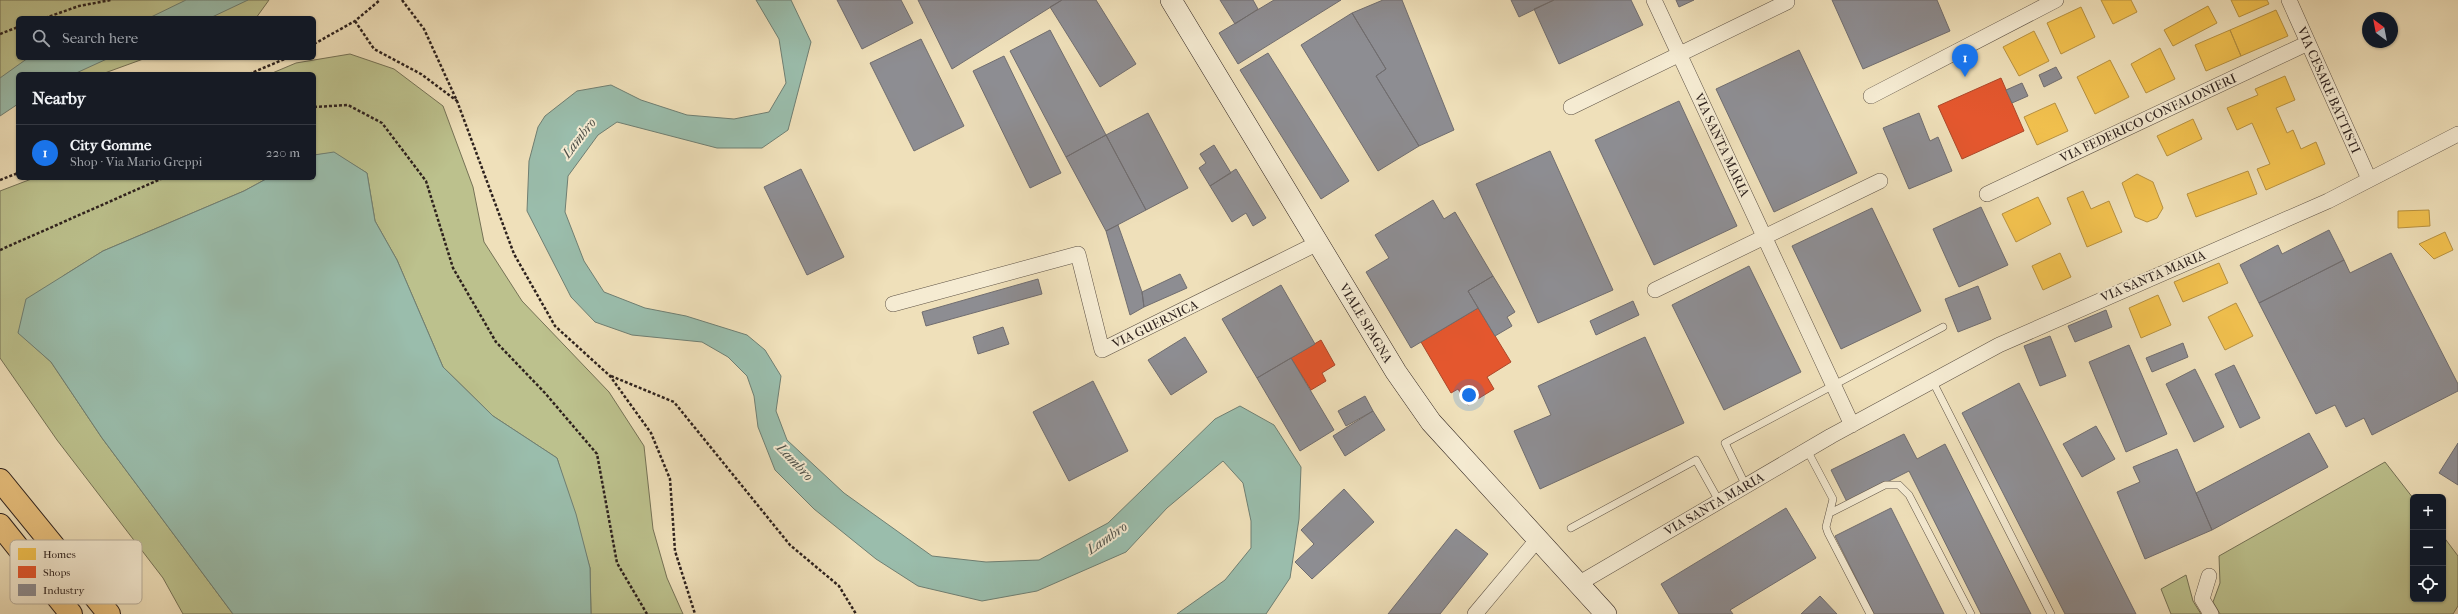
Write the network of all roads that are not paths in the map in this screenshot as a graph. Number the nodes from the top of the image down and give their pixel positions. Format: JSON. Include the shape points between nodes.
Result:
{"nodes":[{"id":1,"x":1171,"y":0,"type":"edge"},
{"id":2,"x":1654,"y":0,"type":"edge"},
{"id":3,"x":2056,"y":0,"type":"edge"},
{"id":4,"x":2289,"y":0,"type":"edge"},
{"id":5,"x":1787,"y":2,"type":"dead end"},
{"id":6,"x":2308,"y":43,"type":"junction"},
{"id":7,"x":1680,"y":54,"type":"junction"},
{"id":8,"x":1871,"y":96,"type":"dead end"},
{"id":9,"x":1571,"y":107,"type":"dead end"},
{"id":10,"x":2458,"y":134,"type":"edge"},
{"id":11,"x":2369,"y":180,"type":"junction"},
{"id":12,"x":1880,"y":181,"type":"dead end"},
{"id":13,"x":1987,"y":194,"type":"dead end"},
{"id":14,"x":1764,"y":237,"type":"junction"},
{"id":15,"x":1318,"y":243,"type":"junction"},
{"id":16,"x":1655,"y":290,"type":"dead end"},
{"id":17,"x":893,"y":304,"type":"dead end"},
{"id":18,"x":1943,"y":327,"type":"dead end"},
{"id":19,"x":1932,"y":380,"type":"junction"},
{"id":20,"x":1834,"y":386,"type":"junction"},
{"id":21,"x":1852,"y":425,"type":"junction"},
{"id":22,"x":1807,"y":450,"type":"junction"},
{"id":23,"x":0,"y":480,"type":"edge"},
{"id":24,"x":1746,"y":486,"type":"junction"},
{"id":25,"x":1718,"y":501,"type":"junction"},
{"id":26,"x":1830,"y":513,"type":"junction"},
{"id":27,"x":0,"y":525,"type":"edge"},
{"id":28,"x":1572,"y":528,"type":"dead end"},
{"id":29,"x":12,"y":540,"type":"edge"},
{"id":30,"x":49,"y":540,"type":"edge"},
{"id":31,"x":1537,"y":540,"type":"junction"},
{"id":32,"x":2209,"y":576,"type":"dead end"},
{"id":33,"x":1578,"y":584,"type":"junction"},
{"id":34,"x":63,"y":604,"type":"edge"},
{"id":35,"x":101,"y":604,"type":"edge"},
{"id":36,"x":71,"y":614,"type":"edge"},
{"id":37,"x":109,"y":614,"type":"edge"},
{"id":38,"x":1475,"y":614,"type":"edge"},
{"id":39,"x":1606,"y":614,"type":"edge"},
{"id":40,"x":1870,"y":614,"type":"edge"},
{"id":41,"x":1972,"y":614,"type":"edge"},
{"id":42,"x":2052,"y":614,"type":"edge"},
{"id":43,"x":2211,"y":614,"type":"edge"}],
"edges":[{"from":1,"to":15,"type":"street","name":"VIALE SPAGNA"},
{"from":2,"to":7,"type":"street","name":"VIA SANTA MARIA"},
{"from":3,"to":8,"type":"street"},
{"from":4,"to":6,"type":"street","name":"VIA CESARE BATTISTI"},
{"from":5,"to":7,"type":"street"},
{"from":6,"to":11,"type":"street","name":"VIA CESARE BATTISTI"},
{"from":6,"to":13,"type":"street","name":"VIA FEDERICO CONFALONIERI"},
{"from":7,"to":9,"type":"street"},
{"from":7,"to":14,"type":"street","name":"VIA SANTA MARIA"},
{"from":10,"to":11,"type":"street","name":"VIA SANTA MARIA"},
{"from":11,"to":19,"type":"street","name":"VIA SANTA MARIA","via":[[2328,201],[2022,334]]},
{"from":12,"to":14,"type":"street"},
{"from":14,"to":16,"type":"street"},
{"from":14,"to":20,"type":"street","name":"VIA SANTA MARIA"},
{"from":15,"to":17,"type":"street","name":"VIA GUERNICA","via":[[1102,350],[1078,254]]},
{"from":15,"to":31,"type":"street","name":"VIALE SPAGNA","via":[[1396,372],[1431,422]]},
{"from":18,"to":20,"type":"lane"},
{"from":19,"to":21,"type":"street","name":"VIA SANTA MARIA"},
{"from":19,"to":42,"type":"lane"},
{"from":20,"to":21,"type":"street","name":"VIA SANTA MARIA"},
{"from":20,"to":24,"type":"lane","via":[[1725,443]]},
{"from":21,"to":22,"type":"street","name":"VIA SANTA MARIA"},
{"from":22,"to":24,"type":"street","name":"VIA SANTA MARIA"},
{"from":22,"to":26,"type":"lane","via":[[1833,499]]},
{"from":23,"to":30,"type":"highway"},
{"from":24,"to":25,"type":"street","name":"VIA SANTA MARIA"},
{"from":25,"to":28,"type":"lane","via":[[1696,460]]},
{"from":25,"to":33,"type":"street","name":"VIA SANTA MARIA"},
{"from":26,"to":40,"type":"lane","via":[[1826,527],[1828,533]]},
{"from":26,"to":41,"type":"lane","via":[[1885,485],[1899,485],[1909,495]]},
{"from":27,"to":29,"type":"highway"},
{"from":31,"to":33,"type":"street","name":"VIALE SPAGNA"},
{"from":31,"to":38,"type":"street"},
{"from":32,"to":43,"type":"street","via":[[2202,599]]},
{"from":33,"to":39,"type":"street","name":"VIALE SPAGNA"},
{"from":34,"to":36,"type":"highway"},
{"from":35,"to":37,"type":"highway"}]}
